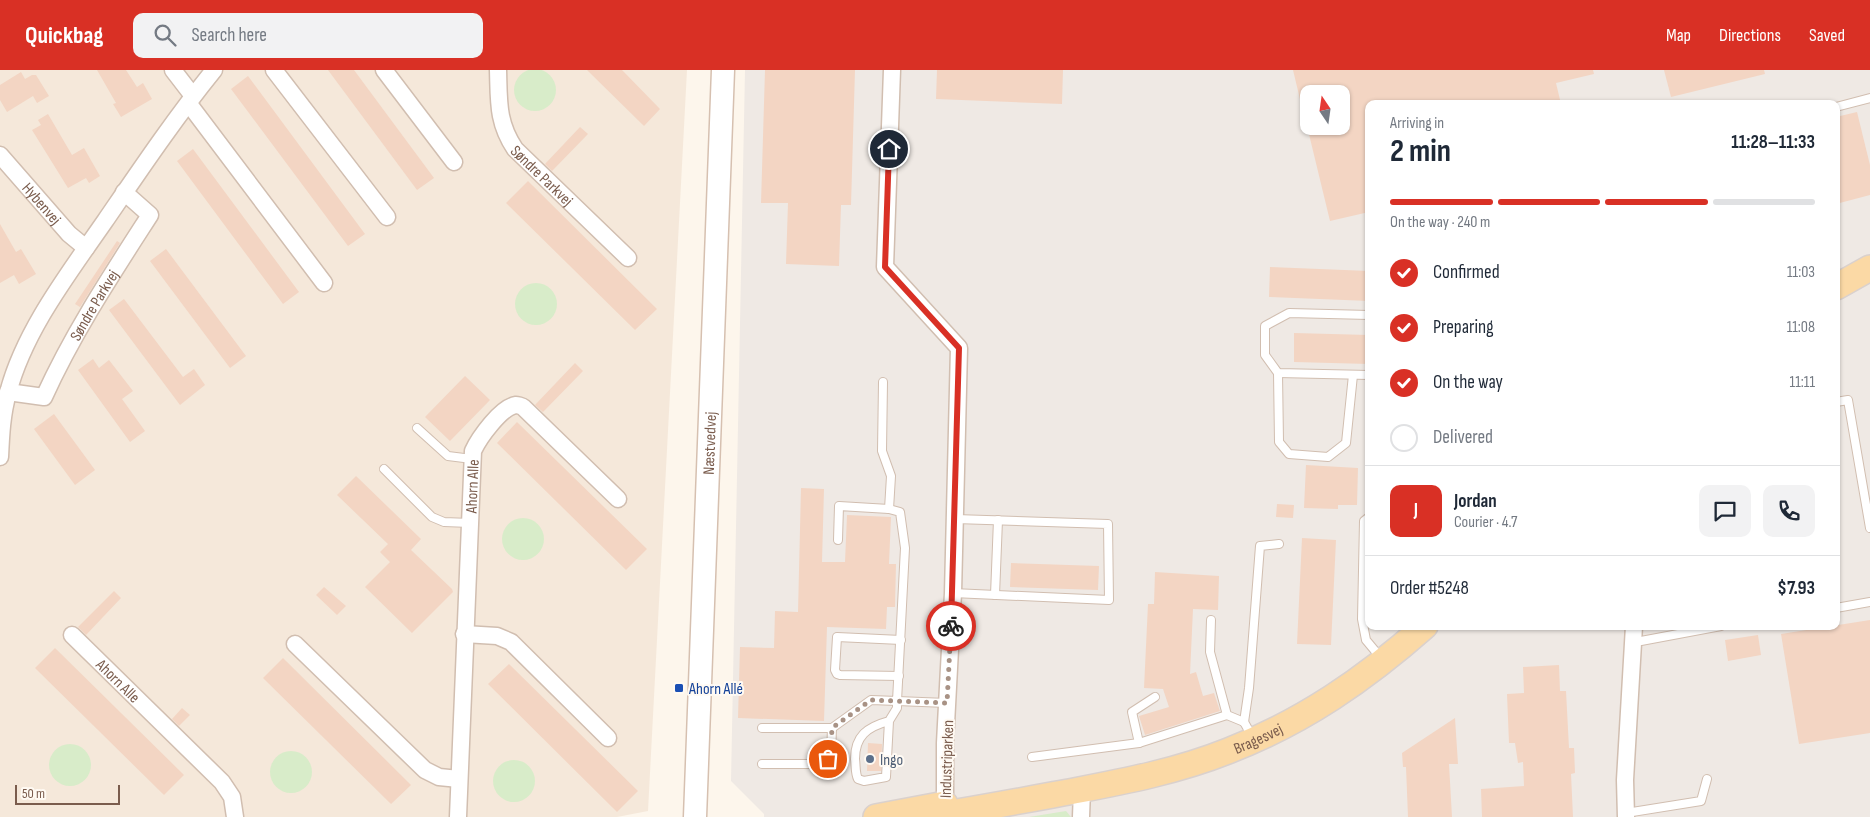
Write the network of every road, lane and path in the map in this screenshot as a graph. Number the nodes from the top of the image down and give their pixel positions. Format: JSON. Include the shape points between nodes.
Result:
{"nodes":[{"id":1,"x":173,"y":70,"type":"edge"},
{"id":2,"x":214,"y":70,"type":"edge"},
{"id":3,"x":274,"y":70,"type":"edge"},
{"id":4,"x":384,"y":70,"type":"edge"},
{"id":5,"x":498,"y":70,"type":"edge"},
{"id":6,"x":723,"y":70,"type":"edge"},
{"id":7,"x":892,"y":70,"type":"edge"},
{"id":8,"x":1870,"y":98,"type":"edge"},
{"id":9,"x":191,"y":100,"type":"junction"},
{"id":10,"x":1840,"y":105,"type":"edge"},
{"id":11,"x":0,"y":155,"type":"edge"},
{"id":12,"x":454,"y":162,"type":"dead end"},
{"id":13,"x":124,"y":192,"type":"junction"},
{"id":14,"x":387,"y":217,"type":"dead end"},
{"id":15,"x":86,"y":248,"type":"junction"},
{"id":16,"x":628,"y":258,"type":"dead end"},
{"id":17,"x":1870,"y":268,"type":"edge"},
{"id":18,"x":324,"y":283,"type":"dead end"},
{"id":19,"x":1840,"y":285,"type":"edge"},
{"id":20,"x":1365,"y":315,"type":"edge"},
{"id":21,"x":1278,"y":373,"type":"junction"},
{"id":22,"x":1353,"y":375,"type":"junction"},
{"id":23,"x":1365,"y":375,"type":"edge"},
{"id":24,"x":883,"y":382,"type":"dead end"},
{"id":25,"x":8,"y":392,"type":"junction"},
{"id":26,"x":1840,"y":401,"type":"edge"},
{"id":27,"x":1,"y":423,"type":"edge"},
{"id":28,"x":417,"y":428,"type":"dead end"},
{"id":29,"x":0,"y":457,"type":"edge"},
{"id":30,"x":472,"y":459,"type":"junction"},
{"id":31,"x":384,"y":469,"type":"dead end"},
{"id":32,"x":618,"y":499,"type":"dead end"},
{"id":33,"x":888,"y":509,"type":"junction"},
{"id":34,"x":955,"y":519,"type":"junction"},
{"id":35,"x":998,"y":520,"type":"junction"},
{"id":36,"x":1365,"y":520,"type":"edge"},
{"id":37,"x":470,"y":523,"type":"junction"},
{"id":38,"x":1870,"y":528,"type":"edge"},
{"id":39,"x":838,"y":540,"type":"dead end"},
{"id":40,"x":1280,"y":544,"type":"dead end"},
{"id":41,"x":953,"y":593,"type":"junction"},
{"id":42,"x":995,"y":595,"type":"junction"},
{"id":43,"x":1870,"y":602,"type":"edge"},
{"id":44,"x":1840,"y":607,"type":"edge"},
{"id":45,"x":1211,"y":620,"type":"dead end"},
{"id":46,"x":1422,"y":630,"type":"edge"},
{"id":47,"x":1656,"y":630,"type":"edge"},
{"id":48,"x":1639,"y":631,"type":"edge"},
{"id":49,"x":464,"y":634,"type":"junction"},
{"id":50,"x":72,"y":635,"type":"dead end"},
{"id":51,"x":900,"y":640,"type":"junction"},
{"id":52,"x":295,"y":644,"type":"dead end"},
{"id":53,"x":1384,"y":661,"type":"junction"},
{"id":54,"x":899,"y":676,"type":"junction"},
{"id":55,"x":1155,"y":697,"type":"dead end"},
{"id":56,"x":898,"y":701,"type":"junction"},
{"id":57,"x":947,"y":703,"type":"junction"},
{"id":58,"x":1227,"y":715,"type":"junction"},
{"id":59,"x":889,"y":721,"type":"junction"},
{"id":60,"x":762,"y":728,"type":"dead end"},
{"id":61,"x":832,"y":728,"type":"junction"},
{"id":62,"x":1249,"y":731,"type":"junction"},
{"id":63,"x":608,"y":738,"type":"dead end"},
{"id":64,"x":1139,"y":742,"type":"junction"},
{"id":65,"x":1032,"y":757,"type":"dead end"},
{"id":66,"x":762,"y":764,"type":"dead end"},
{"id":67,"x":459,"y":779,"type":"junction"},
{"id":68,"x":1707,"y":779,"type":"dead end"},
{"id":69,"x":1082,"y":790,"type":"junction"},
{"id":70,"x":944,"y":811,"type":"edge"},
{"id":71,"x":1626,"y":815,"type":"edge"},
{"id":72,"x":235,"y":817,"type":"edge"},
{"id":73,"x":458,"y":817,"type":"edge"},
{"id":74,"x":695,"y":817,"type":"edge"},
{"id":75,"x":876,"y":817,"type":"edge"},
{"id":76,"x":907,"y":817,"type":"edge"},
{"id":77,"x":1081,"y":817,"type":"edge"}],
"edges":[{"from":1,"to":9,"type":"street"},
{"from":2,"to":9,"type":"street"},
{"from":3,"to":14,"type":"street"},
{"from":4,"to":12,"type":"street"},
{"from":5,"to":16,"type":"street","name":"Søndre Parkvej","via":[[499,111],[505,134],[515,149]]},
{"from":6,"to":74,"type":"main road","name":"Næstvedvej"},
{"from":7,"to":34,"type":"street","name":"Industriparken","via":[[885,267],[959,348]]},
{"from":8,"to":10,"type":"lane"},
{"from":9,"to":13,"type":"street"},
{"from":9,"to":18,"type":"street"},
{"from":11,"to":15,"type":"street","name":"Hybenvej"},
{"from":13,"to":15,"type":"street"},
{"from":13,"to":25,"type":"street","name":"Søndre Parkvej","via":[[150,215],[82,322],[44,396]]},
{"from":15,"to":25,"type":"street","via":[[45,310],[22,354]]},
{"from":17,"to":19,"type":"main road"},
{"from":20,"to":21,"type":"lane","via":[[1289,313],[1265,326],[1265,355]]},
{"from":21,"to":22,"type":"lane"},
{"from":21,"to":22,"type":"lane","via":[[1279,442],[1289,454],[1328,457],[1346,443]]},
{"from":22,"to":23,"type":"lane"},
{"from":24,"to":33,"type":"lane","via":[[882,451],[891,476]]},
{"from":25,"to":27,"type":"street"},
{"from":26,"to":38,"type":"lane","via":[[1848,400]]},
{"from":27,"to":29,"type":"street"},
{"from":28,"to":30,"type":"lane","via":[[448,456]]},
{"from":30,"to":32,"type":"street","name":"Ahorn Alle","via":[[478,439],[506,409],[516,405],[523,407]]},
{"from":30,"to":37,"type":"street","name":"Ahorn Alle"},
{"from":31,"to":37,"type":"lane","via":[[432,517],[444,522]]},
{"from":33,"to":39,"type":"lane","via":[[839,506]]},
{"from":33,"to":51,"type":"lane","via":[[900,512],[905,548]]},
{"from":34,"to":35,"type":"lane"},
{"from":34,"to":41,"type":"street","name":"Industriparken"},
{"from":35,"to":42,"type":"lane"},
{"from":35,"to":42,"type":"lane","via":[[1108,524],[1109,600]]},
{"from":36,"to":53,"type":"lane","via":[[1362,619],[1366,640]]},
{"from":37,"to":49,"type":"street","name":"Ahorn Alle"},
{"from":40,"to":62,"type":"lane","via":[[1260,546],[1249,688]]},
{"from":41,"to":42,"type":"lane"},
{"from":41,"to":57,"type":"street","name":"Industriparken"},
{"from":43,"to":44,"type":"lane"},
{"from":45,"to":58,"type":"lane","via":[[1210,652]]},
{"from":46,"to":53,"type":"main road","name":"Bragesvej"},
{"from":47,"to":48,"type":"lane"},
{"from":48,"to":71,"type":"street","via":[[1630,696]]},
{"from":49,"to":63,"type":"street","via":[[497,636],[511,642]]},
{"from":49,"to":67,"type":"street","name":"Ahorn Alle"},
{"from":50,"to":72,"type":"street","name":"Ahorn Alle","via":[[222,782],[232,796]]},
{"from":51,"to":54,"type":"lane"},
{"from":51,"to":54,"type":"lane","via":[[837,637],[835,670],[840,675]]},
{"from":52,"to":67,"type":"street","via":[[425,770],[439,777]]},
{"from":53,"to":62,"type":"main road","name":"Bragesvej","via":[[1356,683],[1295,720]]},
{"from":54,"to":56,"type":"lane"},
{"from":55,"to":64,"type":"lane","via":[[1132,712]]},
{"from":56,"to":57,"type":"lane"},
{"from":56,"to":59,"type":"lane"},
{"from":56,"to":61,"type":"lane","via":[[871,700]]},
{"from":57,"to":70,"type":"street","name":"Industriparken"},
{"from":58,"to":62,"type":"lane"},
{"from":58,"to":64,"type":"lane"},
{"from":59,"to":59,"type":"lane","via":[[888,774],[864,781],[858,779],[857,742],[874,725]]},
{"from":60,"to":61,"type":"lane"},
{"from":61,"to":66,"type":"lane","via":[[830,754],[825,762]]},
{"from":62,"to":69,"type":"main road","name":"Bragesvej","via":[[1228,751],[1134,780]]},
{"from":64,"to":65,"type":"lane"},
{"from":67,"to":73,"type":"street","name":"Ahorn Alle"},
{"from":68,"to":71,"type":"lane","via":[[1701,801]]},
{"from":69,"to":70,"type":"main road","name":"Bragesvej"},
{"from":69,"to":77,"type":"street"},
{"from":70,"to":75,"type":"main road","name":"Bragesvej"},
{"from":70,"to":76,"type":"street","name":"Industriparken"}]}
